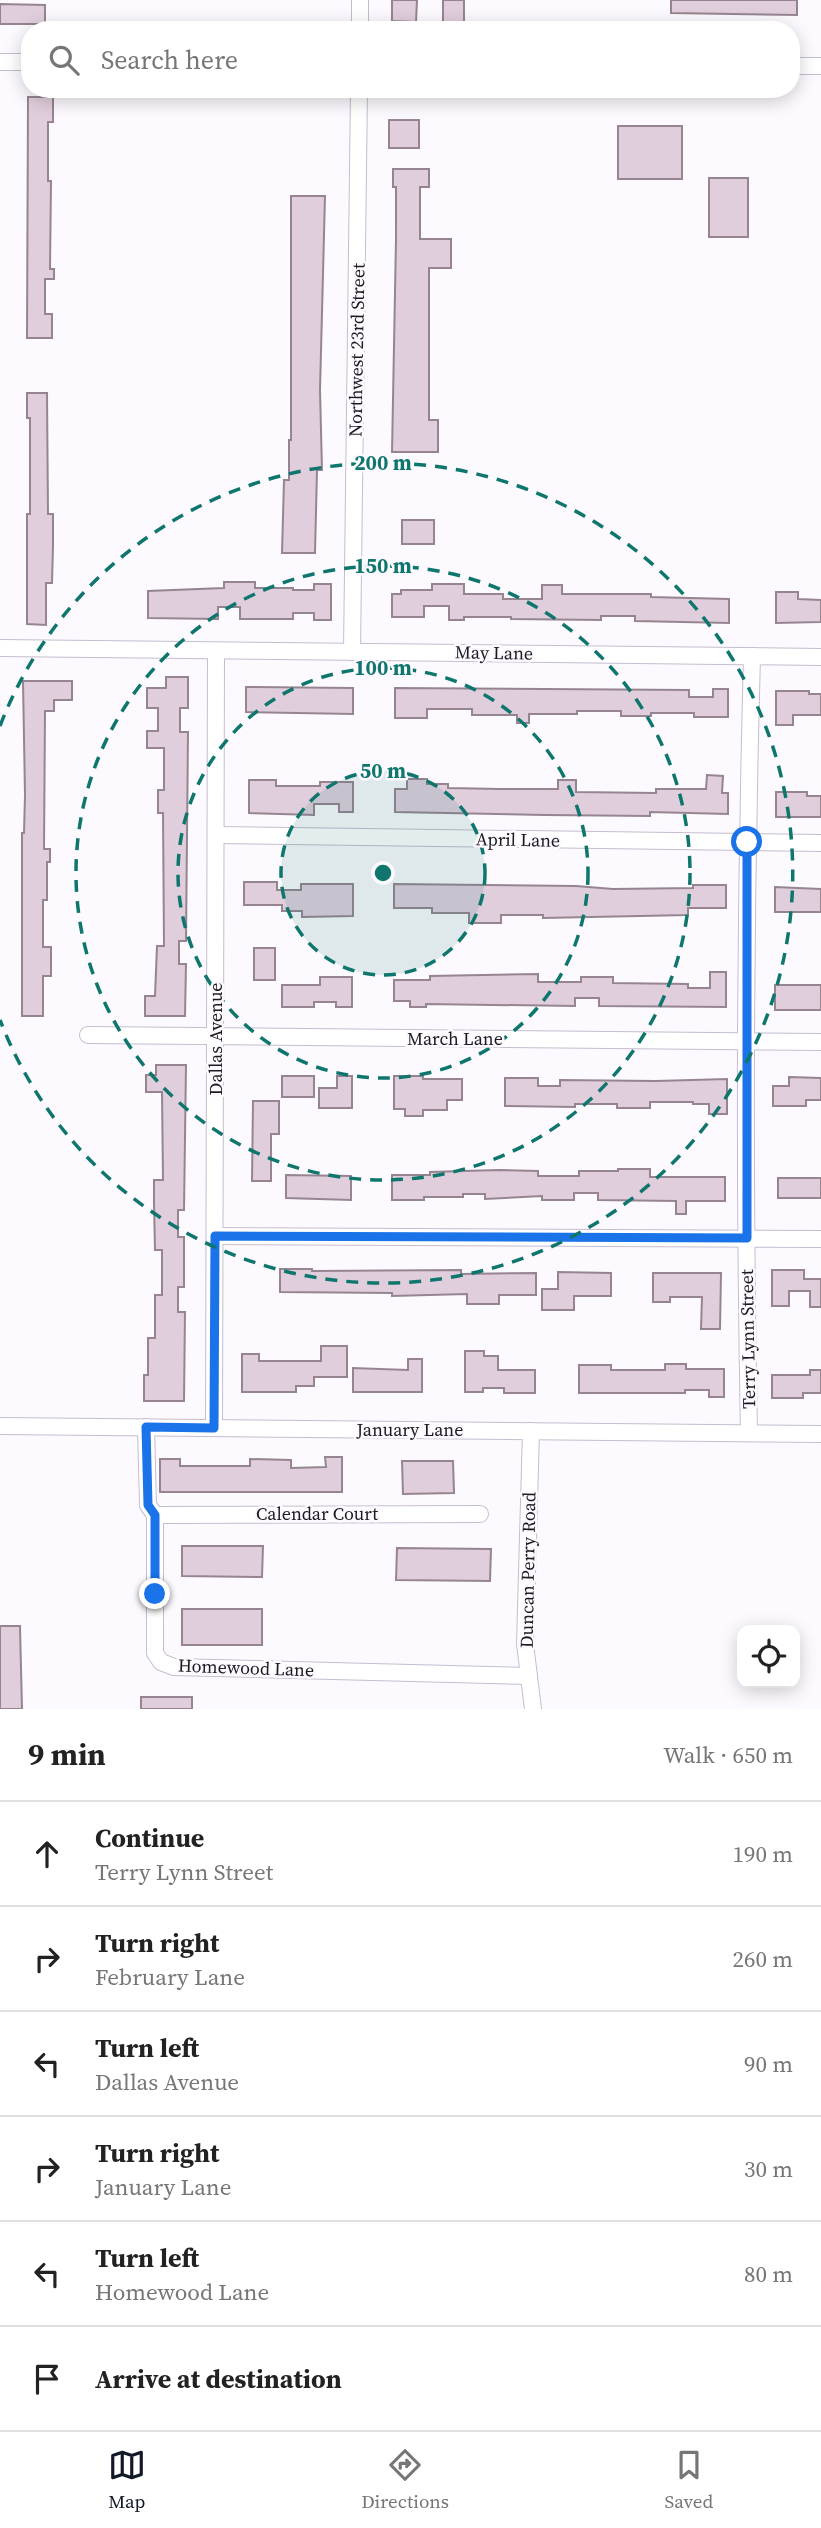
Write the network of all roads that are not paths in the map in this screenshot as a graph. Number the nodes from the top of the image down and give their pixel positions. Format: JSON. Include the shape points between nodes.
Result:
{"nodes":[{"id":1,"x":360,"y":0,"type":"edge"},
{"id":2,"x":360,"y":21,"type":"edge"},
{"id":3,"x":0,"y":62,"type":"edge"},
{"id":4,"x":21,"y":62,"type":"edge"},
{"id":5,"x":800,"y":65,"type":"edge"},
{"id":6,"x":821,"y":66,"type":"edge"},
{"id":7,"x":359,"y":98,"type":"edge"},
{"id":8,"x":0,"y":648,"type":"edge"},
{"id":9,"x":216,"y":651,"type":"junction"},
{"id":10,"x":352,"y":652,"type":"junction"},
{"id":11,"x":752,"y":656,"type":"junction"},
{"id":12,"x":821,"y":657,"type":"edge"},
{"id":13,"x":216,"y":835,"type":"junction"},
{"id":14,"x":747,"y":842,"type":"junction"},
{"id":15,"x":821,"y":843,"type":"edge"},
{"id":16,"x":88,"y":1035,"type":"dead end"},
{"id":17,"x":216,"y":1036,"type":"junction"},
{"id":18,"x":747,"y":1041,"type":"junction"},
{"id":19,"x":821,"y":1042,"type":"edge"},
{"id":20,"x":215,"y":1236,"type":"junction"},
{"id":21,"x":747,"y":1238,"type":"junction"},
{"id":22,"x":821,"y":1239,"type":"edge"},
{"id":23,"x":0,"y":1426,"type":"edge"},
{"id":24,"x":146,"y":1427,"type":"junction"},
{"id":25,"x":214,"y":1428,"type":"junction"},
{"id":26,"x":531,"y":1431,"type":"junction"},
{"id":27,"x":749,"y":1433,"type":"junction"},
{"id":28,"x":821,"y":1434,"type":"edge"},
{"id":29,"x":480,"y":1514,"type":"dead end"},
{"id":30,"x":155,"y":1515,"type":"junction"},
{"id":31,"x":529,"y":1676,"type":"junction"},
{"id":32,"x":533,"y":1709,"type":"edge"}],
"edges":[{"from":1,"to":2,"type":"street"},
{"from":3,"to":4,"type":"street"},
{"from":5,"to":6,"type":"street"},
{"from":7,"to":10,"type":"street","name":"Northwest 23rd Street"},
{"from":8,"to":9,"type":"street","name":"May Lane"},
{"from":9,"to":10,"type":"street","name":"May Lane"},
{"from":9,"to":13,"type":"street","name":"Dallas Avenue"},
{"from":10,"to":11,"type":"street","name":"May Lane"},
{"from":11,"to":12,"type":"street","name":"May Lane"},
{"from":11,"to":14,"type":"street","name":"Terry Lynn Street"},
{"from":13,"to":14,"type":"street","name":"April Lane"},
{"from":13,"to":17,"type":"street","name":"Dallas Avenue"},
{"from":14,"to":15,"type":"street","name":"April Lane"},
{"from":14,"to":18,"type":"street","name":"Terry Lynn Street"},
{"from":16,"to":17,"type":"street","name":"March Lane"},
{"from":17,"to":18,"type":"street","name":"March Lane"},
{"from":17,"to":20,"type":"street","name":"Dallas Avenue"},
{"from":18,"to":19,"type":"street","name":"March Lane"},
{"from":18,"to":21,"type":"street","name":"Terry Lynn Street"},
{"from":20,"to":21,"type":"street"},
{"from":20,"to":25,"type":"street","name":"Dallas Avenue"},
{"from":21,"to":22,"type":"street"},
{"from":21,"to":27,"type":"street","name":"Terry Lynn Street"},
{"from":23,"to":24,"type":"street","name":"January Lane"},
{"from":24,"to":25,"type":"street","name":"January Lane"},
{"from":24,"to":30,"type":"street","name":"Homewood Lane","via":[[148,1505]]},
{"from":25,"to":26,"type":"street","name":"January Lane"},
{"from":26,"to":27,"type":"street","name":"January Lane"},
{"from":26,"to":31,"type":"street","name":"Duncan Perry Road"},
{"from":27,"to":28,"type":"street","name":"January Lane"},
{"from":29,"to":30,"type":"street","name":"Calendar Court"},
{"from":30,"to":31,"type":"street","name":"Homewood Lane","via":[[155,1653],[161,1662],[174,1667]]},
{"from":31,"to":32,"type":"street","name":"Duncan Perry Road"}]}
